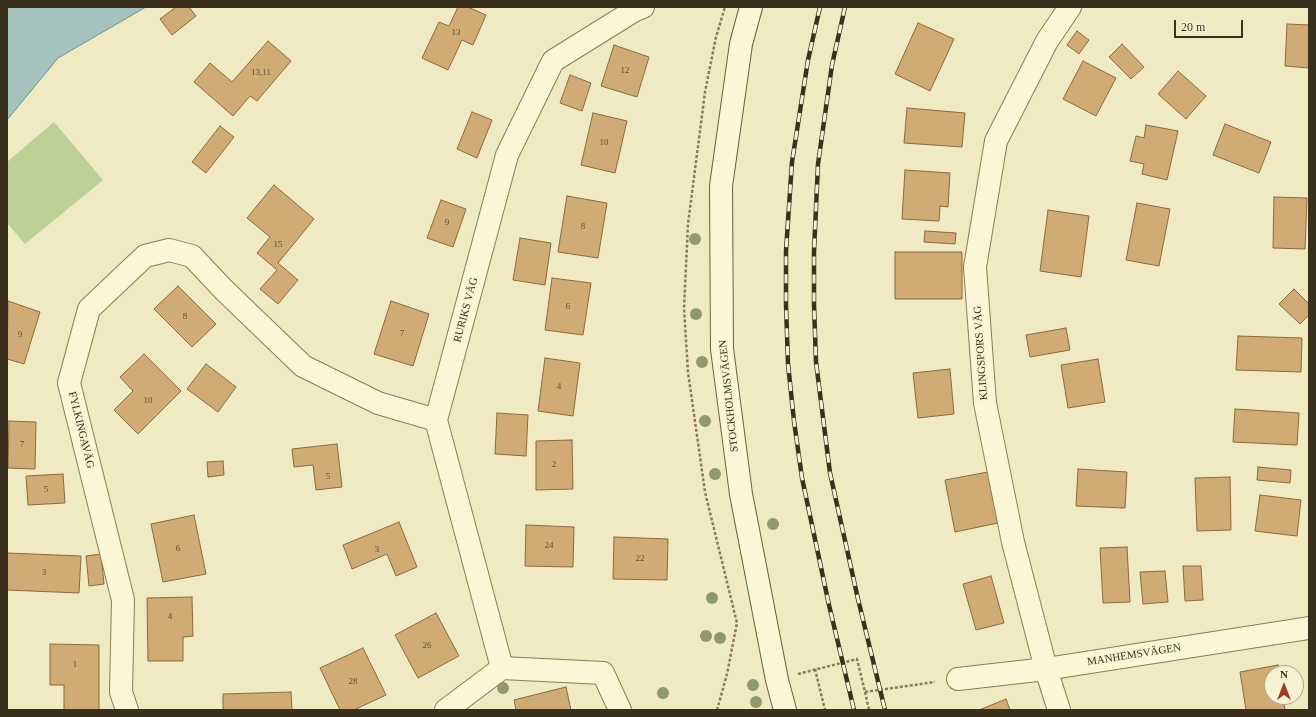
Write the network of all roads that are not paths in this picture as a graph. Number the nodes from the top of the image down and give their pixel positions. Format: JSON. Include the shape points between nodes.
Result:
{"nodes":[{"id":1,"x":643,"y":7,"type":"edge"},
{"id":2,"x":752,"y":7,"type":"edge"},
{"id":3,"x":1070,"y":7,"type":"edge"},
{"id":4,"x":436,"y":420,"type":"junction"},
{"id":5,"x":1309,"y":628,"type":"edge"},
{"id":6,"x":502,"y":668,"type":"junction"},
{"id":7,"x":1046,"y":669,"type":"junction"},
{"id":8,"x":958,"y":679,"type":"road end"},
{"id":9,"x":127,"y":710,"type":"edge"},
{"id":10,"x":446,"y":710,"type":"edge"},
{"id":11,"x":620,"y":710,"type":"edge"},
{"id":12,"x":785,"y":710,"type":"edge"},
{"id":13,"x":1059,"y":710,"type":"edge"}],
"edges":[{"from":1,"to":4,"type":"street","name":"RURIKS VÄG","via":[[553,61],[507,155]]},
{"from":2,"to":12,"type":"street","name":"STOCKHOLMSVÄGEN","via":[[740,44],[721,186],[722,349],[740,494]]},
{"from":3,"to":7,"type":"street","name":"KLINGSPORS VÄG","via":[[1047,41],[996,141],[975,266],[985,403],[1013,542]]},
{"from":4,"to":6,"type":"street","name":"RURIKS VÄG"},
{"from":4,"to":9,"type":"street","name":"FYLKINGAVÄG","via":[[378,403],[303,366],[192,256],[169,250],[145,256],[89,309],[69,383],[123,600],[121,692]]},
{"from":5,"to":7,"type":"street","name":"MANHEMSVÄGEN"},
{"from":6,"to":10,"type":"street"},
{"from":6,"to":11,"type":"street","via":[[603,673]]},
{"from":7,"to":8,"type":"street","name":"MANHEMSVÄGEN"},
{"from":7,"to":13,"type":"street","name":"KLINGSPORS VÄG"}]}
